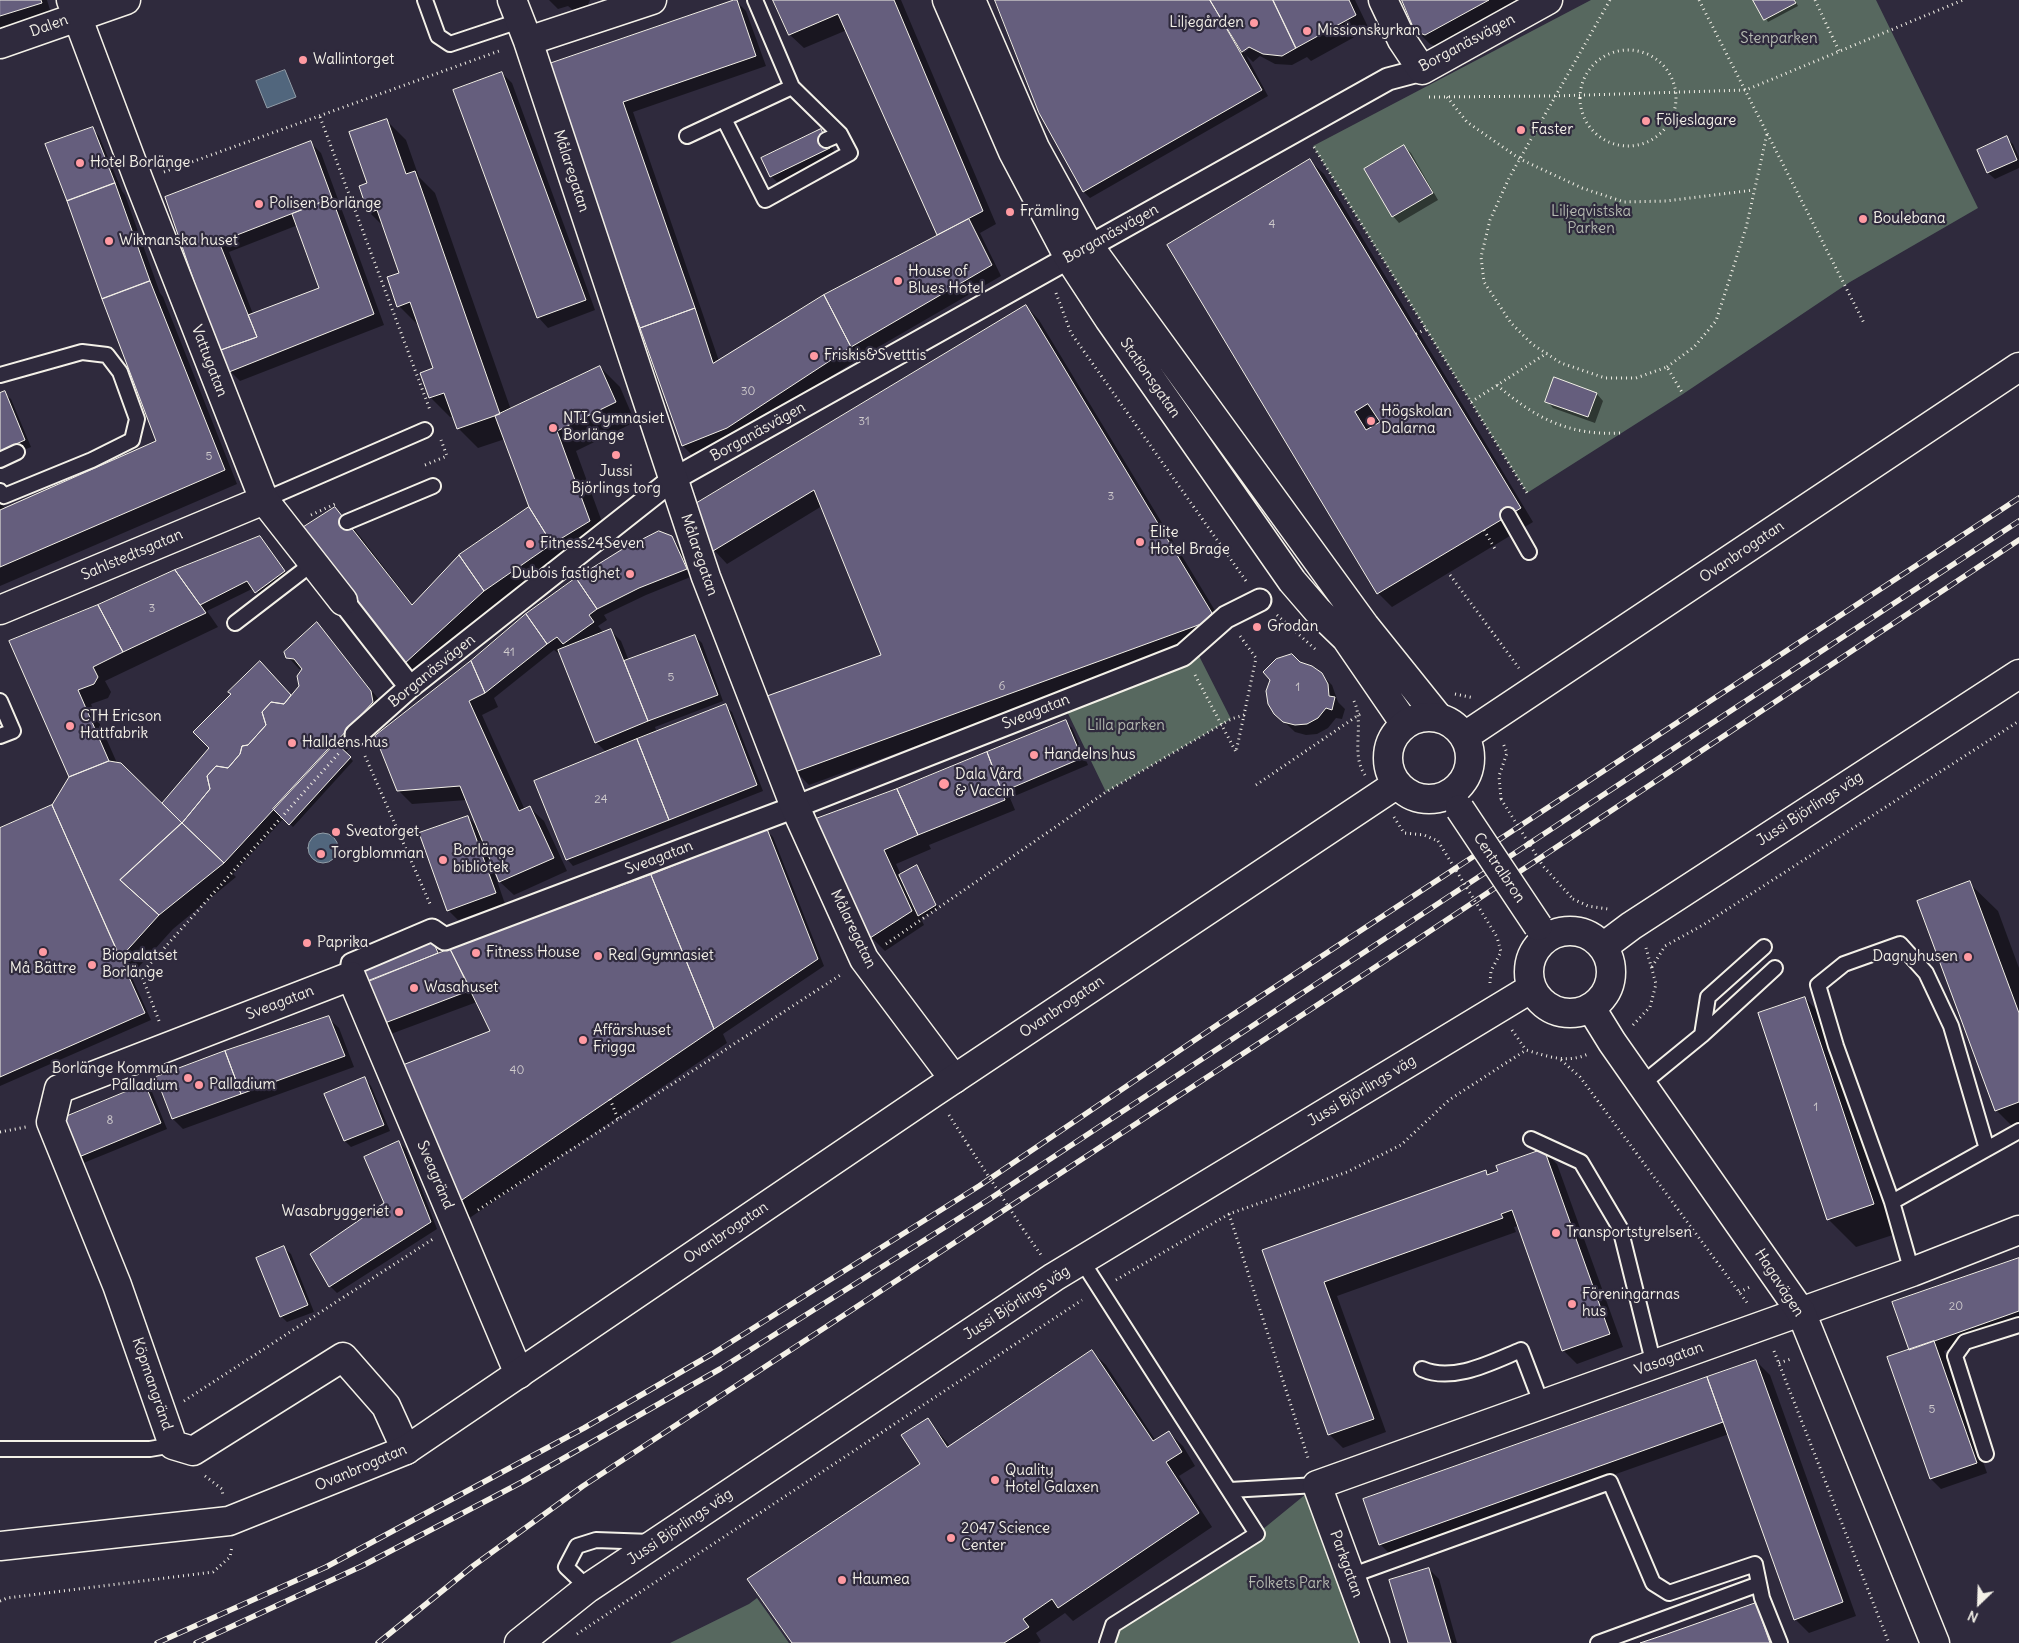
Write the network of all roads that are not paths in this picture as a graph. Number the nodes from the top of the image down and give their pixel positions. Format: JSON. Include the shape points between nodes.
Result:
{"nodes":[{"id":1,"x":126,"y":0,"type":"edge"},
{"id":2,"x":425,"y":0,"type":"edge"},
{"id":3,"x":650,"y":0,"type":"edge"},
{"id":4,"x":755,"y":0,"type":"edge"},
{"id":5,"x":948,"y":0,"type":"edge"},
{"id":6,"x":971,"y":0,"type":"edge"},
{"id":7,"x":1383,"y":0,"type":"edge"},
{"id":8,"x":1548,"y":0,"type":"edge"},
{"id":9,"x":74,"y":8,"type":"edge"},
{"id":10,"x":520,"y":20,"type":"edge"},
{"id":11,"x":0,"y":44,"type":"edge"},
{"id":12,"x":1422,"y":70,"type":"junction"},
{"id":13,"x":792,"y":87,"type":"junction"},
{"id":14,"x":724,"y":119,"type":"junction"},
{"id":15,"x":840,"y":134,"type":"junction"},
{"id":16,"x":686,"y":136,"type":"dead end"},
{"id":17,"x":826,"y":140,"type":"dead end"},
{"id":18,"x":1079,"y":252,"type":"junction"},
{"id":19,"x":2019,"y":367,"type":"edge"},
{"id":20,"x":0,"y":375,"type":"edge"},
{"id":21,"x":429,"y":425,"type":"road end"},
{"id":22,"x":17,"y":452,"type":"dead end"},
{"id":23,"x":0,"y":460,"type":"edge"},
{"id":24,"x":672,"y":480,"type":"junction"},
{"id":25,"x":433,"y":486,"type":"dead end"},
{"id":26,"x":0,"y":491,"type":"edge"},
{"id":27,"x":264,"y":500,"type":"junction"},
{"id":28,"x":1508,"y":515,"type":"dead end"},
{"id":29,"x":347,"y":522,"type":"dead end"},
{"id":30,"x":301,"y":544,"type":"junction"},
{"id":31,"x":1529,"y":552,"type":"dead end"},
{"id":32,"x":1260,"y":600,"type":"road end"},
{"id":33,"x":343,"y":602,"type":"joint"},
{"id":34,"x":0,"y":610,"type":"edge"},
{"id":35,"x":235,"y":623,"type":"dead end"},
{"id":36,"x":2019,"y":674,"type":"edge"},
{"id":37,"x":410,"y":687,"type":"junction"},
{"id":38,"x":0,"y":701,"type":"edge"},
{"id":39,"x":1438,"y":717,"type":"junction"},
{"id":40,"x":1405,"y":724,"type":"junction"},
{"id":41,"x":356,"y":735,"type":"road end"},
{"id":42,"x":0,"y":736,"type":"edge"},
{"id":43,"x":1465,"y":736,"type":"junction"},
{"id":44,"x":1389,"y":790,"type":"junction"},
{"id":45,"x":1454,"y":801,"type":"junction"},
{"id":46,"x":795,"y":807,"type":"junction"},
{"id":47,"x":1543,"y":932,"type":"junction"},
{"id":48,"x":1602,"y":947,"type":"junction"},
{"id":49,"x":1764,"y":947,"type":"dead end"},
{"id":50,"x":1775,"y":968,"type":"dead end"},
{"id":51,"x":351,"y":976,"type":"junction"},
{"id":52,"x":1532,"y":988,"type":"junction"},
{"id":53,"x":1591,"y":1008,"type":"junction"},
{"id":54,"x":1702,"y":1035,"type":"junction"},
{"id":55,"x":954,"y":1079,"type":"junction"},
{"id":56,"x":1642,"y":1084,"type":"junction"},
{"id":57,"x":58,"y":1089,"type":"joint"},
{"id":58,"x":2019,"y":1131,"type":"edge"},
{"id":59,"x":1531,"y":1139,"type":"dead end"},
{"id":60,"x":1988,"y":1149,"type":"junction"},
{"id":61,"x":1892,"y":1202,"type":"junction"},
{"id":62,"x":2019,"y":1230,"type":"edge"},
{"id":63,"x":1082,"y":1261,"type":"junction"},
{"id":64,"x":1912,"y":1272,"type":"junction"},
{"id":65,"x":1801,"y":1312,"type":"junction"},
{"id":66,"x":2019,"y":1325,"type":"edge"},
{"id":67,"x":1654,"y":1365,"type":"junction"},
{"id":68,"x":1422,"y":1369,"type":"dead end"},
{"id":69,"x":519,"y":1374,"type":"junction"},
{"id":70,"x":1542,"y":1405,"type":"junction"},
{"id":71,"x":173,"y":1445,"type":"junction"},
{"id":72,"x":0,"y":1449,"type":"edge"},
{"id":73,"x":406,"y":1450,"type":"junction"},
{"id":74,"x":1986,"y":1454,"type":"dead end"},
{"id":75,"x":1317,"y":1485,"type":"junction"},
{"id":76,"x":1230,"y":1490,"type":"junction"},
{"id":77,"x":0,"y":1530,"type":"edge"},
{"id":78,"x":56,"y":1541,"type":"junction"},
{"id":79,"x":657,"y":1542,"type":"junction"},
{"id":80,"x":0,"y":1546,"type":"edge"},
{"id":81,"x":0,"y":1566,"type":"edge"},
{"id":82,"x":1350,"y":1576,"type":"junction"},
{"id":83,"x":1759,"y":1584,"type":"junction"},
{"id":84,"x":588,"y":1588,"type":"junction"},
{"id":85,"x":518,"y":1643,"type":"edge"},
{"id":86,"x":1107,"y":1643,"type":"edge"},
{"id":87,"x":1375,"y":1643,"type":"edge"},
{"id":88,"x":1598,"y":1643,"type":"edge"},
{"id":89,"x":1780,"y":1643,"type":"edge"},
{"id":90,"x":1935,"y":1643,"type":"edge"}],
"edges":[{"from":1,"to":9,"type":"street","name":"Dalen"},
{"from":2,"to":10,"type":"lane","via":[[438,36],[450,44]]},
{"from":3,"to":10,"type":"street"},
{"from":4,"to":13,"type":"lane"},
{"from":5,"to":18,"type":"street","name":"Stationsgatan","via":[[1013,152]]},
{"from":6,"to":18,"type":"street","name":"Stationsgatan"},
{"from":7,"to":12,"type":"street","via":[[1402,40]]},
{"from":8,"to":12,"type":"street","name":"Borganäsvägen"},
{"from":9,"to":11,"type":"street","name":"Dalen"},
{"from":9,"to":27,"type":"street","name":"Vattugatan"},
{"from":10,"to":24,"type":"street","name":"Målaregatan"},
{"from":12,"to":18,"type":"street","name":"Borganäsvägen","via":[[1388,79]]},
{"from":13,"to":14,"type":"lane"},
{"from":13,"to":15,"type":"lane"},
{"from":14,"to":15,"type":"lane","via":[[765,200],[850,152]]},
{"from":14,"to":16,"type":"lane"},
{"from":15,"to":17,"type":"lane"},
{"from":18,"to":24,"type":"street","name":"Borganäsvägen"},
{"from":18,"to":39,"type":"street","name":"Stationsgatan"},
{"from":18,"to":40,"type":"street","name":"Stationsgatan","via":[[1109,320],[1292,580],[1316,610],[1346,638]]},
{"from":19,"to":43,"type":"street","name":"Ovanbrogatan"},
{"from":20,"to":26,"type":"lane","via":[[82,352],[107,355],[120,372],[137,419],[132,440],[13,493],[4,496]]},
{"from":21,"to":27,"type":"lane"},
{"from":22,"to":23,"type":"lane"},
{"from":24,"to":37,"type":"street","name":"Borganäsvägen"},
{"from":24,"to":46,"type":"street","name":"Målaregatan","via":[[708,583]]},
{"from":25,"to":29,"type":"lane"},
{"from":27,"to":30,"type":"street","name":"Vattugatan"},
{"from":27,"to":34,"type":"street","name":"Sahlstedtsgatan"},
{"from":28,"to":31,"type":"lane"},
{"from":30,"to":33,"type":"street","name":"Vattugatan"},
{"from":30,"to":35,"type":"lane"},
{"from":32,"to":46,"type":"street","name":"Sveagatan","via":[[1226,617],[1183,655]]},
{"from":33,"to":37,"type":"street","name":"Vattugatan"},
{"from":36,"to":48,"type":"street","name":"Jussi Björlings väg"},
{"from":37,"to":41,"type":"street","name":"Borganäsvägen"},
{"from":38,"to":42,"type":"lane","via":[[13,731]]},
{"from":39,"to":40,"type":"street","via":[[1415,719]]},
{"from":39,"to":43,"type":"street","via":[[1453,724]]},
{"from":40,"to":44,"type":"street","via":[[1392,740],[1388,759]]},
{"from":43,"to":45,"type":"street","via":[[1470,762]]},
{"from":44,"to":45,"type":"street"},
{"from":44,"to":55,"type":"street","name":"Ovanbrogatan"},
{"from":45,"to":47,"type":"street","name":"Centralbron","bridge":true},
{"from":46,"to":51,"type":"street","name":"Sveagatan","via":[[445,938],[432,930],[352,964]]},
{"from":46,"to":55,"type":"street","name":"Målaregatan","via":[[864,959]]},
{"from":47,"to":48,"type":"street","via":[[1582,932]]},
{"from":47,"to":52,"type":"street","via":[[1530,960]]},
{"from":48,"to":53,"type":"street","via":[[1610,959],[1612,973],[1602,999]]},
{"from":49,"to":54,"type":"lane","via":[[1708,997]]},
{"from":50,"to":54,"type":"lane"},
{"from":51,"to":57,"type":"street","name":"Sveagatan"},
{"from":51,"to":69,"type":"street","name":"Sveagränd"},
{"from":52,"to":53,"type":"street","via":[[1545,1004],[1564,1013],[1578,1013]]},
{"from":52,"to":63,"type":"street","name":"Jussi Björlings väg"},
{"from":53,"to":56,"type":"street","name":"Hagavägen"},
{"from":54,"to":56,"type":"lane"},
{"from":55,"to":69,"type":"street","name":"Ovanbrogatan"},
{"from":56,"to":65,"type":"street","name":"Hagavägen"},
{"from":57,"to":71,"type":"street","name":"Köpmangränd","via":[[51,1122],[118,1285]]},
{"from":58,"to":60,"type":"lane"},
{"from":59,"to":67,"type":"lane","via":[[1581,1162],[1620,1228]]},
{"from":60,"to":61,"type":"lane"},
{"from":60,"to":61,"type":"lane","via":[[1951,1026],[1926,974],[1900,944],[1844,964],[1818,985],[1836,1046]]},
{"from":61,"to":64,"type":"lane"},
{"from":62,"to":64,"type":"street","name":"Vasagatan"},
{"from":63,"to":76,"type":"lane"},
{"from":63,"to":79,"type":"street","name":"Jussi Björlings väg"},
{"from":64,"to":65,"type":"street","name":"Vasagatan"},
{"from":65,"to":67,"type":"street","name":"Vasagatan"},
{"from":65,"to":90,"type":"street","name":"Hagavägen"},
{"from":66,"to":74,"type":"lane","via":[[1965,1342],[1954,1356]]},
{"from":67,"to":70,"type":"street","name":"Vasagatan"},
{"from":68,"to":70,"type":"lane","via":[[1440,1375],[1458,1373],[1521,1350]]},
{"from":69,"to":73,"type":"street","name":"Ovanbrogatan"},
{"from":70,"to":75,"type":"street","name":"Vasagatan"},
{"from":71,"to":72,"type":"lane","via":[[150,1449]]},
{"from":71,"to":73,"type":"street","name":"Köpmangränd","via":[[192,1451],[343,1357],[386,1406]]},
{"from":73,"to":78,"type":"street","name":"Ovanbrogatan","via":[[228,1521]]},
{"from":75,"to":76,"type":"lane"},
{"from":75,"to":82,"type":"street","name":"Parkgatan"},
{"from":76,"to":86,"type":"lane","via":[[1256,1534],[1113,1625]]},
{"from":77,"to":78,"type":"street"},
{"from":78,"to":80,"type":"street","name":"Ovanbrogatan"},
{"from":78,"to":81,"type":"street"},
{"from":79,"to":84,"type":"street","name":"Jussi Björlings väg"},
{"from":79,"to":84,"type":"lane","via":[[596,1540],[577,1546],[566,1567]]},
{"from":82,"to":83,"type":"lane","via":[[1610,1482],[1653,1583],[1669,1593],[1755,1564]]},
{"from":82,"to":87,"type":"street","name":"Parkgatan"},
{"from":83,"to":88,"type":"lane"},
{"from":83,"to":89,"type":"lane"},
{"from":84,"to":85,"type":"street","name":"Jussi Björlings väg"}]}
